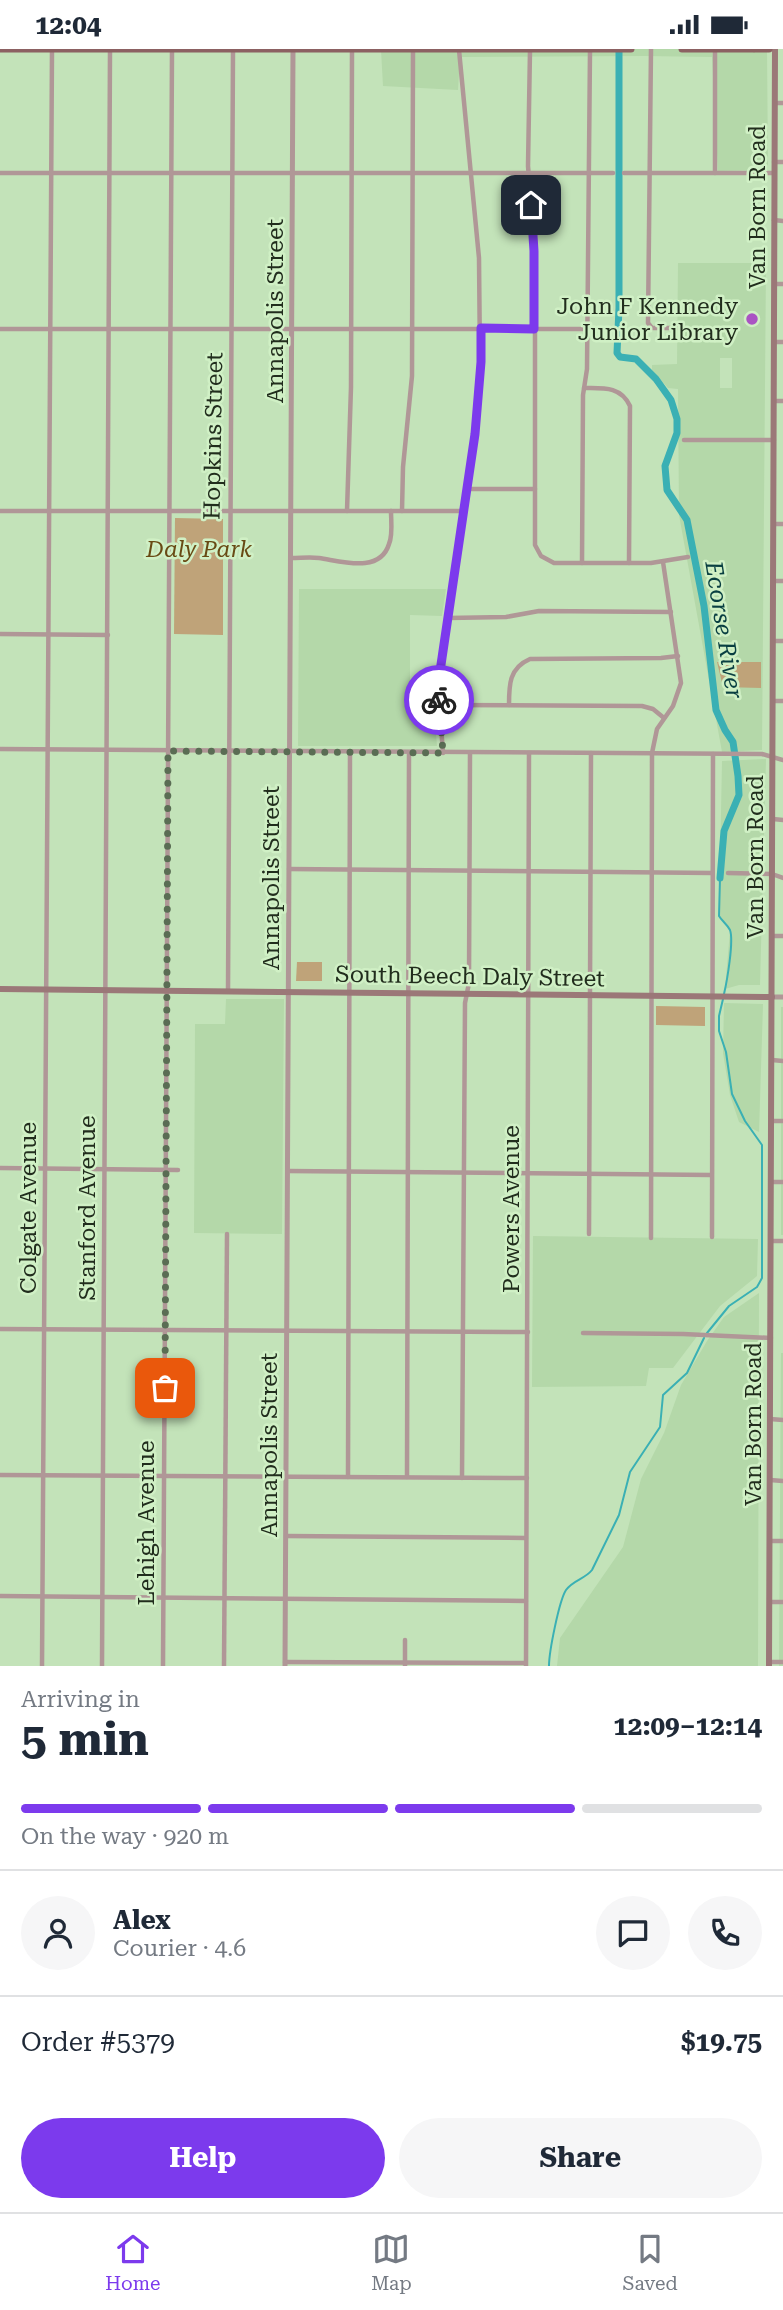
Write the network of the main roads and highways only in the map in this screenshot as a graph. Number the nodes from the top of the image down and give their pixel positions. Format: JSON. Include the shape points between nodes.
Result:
{"nodes":[{"id":1,"x":0,"y":49,"type":"edge"},
{"id":2,"x":27,"y":49,"type":"edge"},
{"id":3,"x":52,"y":49,"type":"edge"},
{"id":4,"x":152,"y":49,"type":"edge"},
{"id":5,"x":293,"y":49,"type":"edge"},
{"id":6,"x":311,"y":49,"type":"edge"},
{"id":7,"x":432,"y":49,"type":"edge"},
{"id":8,"x":469,"y":49,"type":"edge"},
{"id":9,"x":615,"y":49,"type":"edge"},
{"id":10,"x":624,"y":49,"type":"edge"},
{"id":11,"x":631,"y":49,"type":"edge"},
{"id":12,"x":682,"y":49,"type":"edge"},
{"id":13,"x":717,"y":49,"type":"edge"},
{"id":14,"x":754,"y":49,"type":"edge"},
{"id":15,"x":769,"y":49,"type":"edge"},
{"id":16,"x":775,"y":49,"type":"edge"},
{"id":17,"x":110,"y":50,"type":"edge"},
{"id":18,"x":172,"y":50,"type":"edge"},
{"id":19,"x":233,"y":50,"type":"edge"},
{"id":20,"x":352,"y":50,"type":"edge"},
{"id":21,"x":413,"y":50,"type":"edge"},
{"id":22,"x":459,"y":50,"type":"edge"},
{"id":23,"x":530,"y":50,"type":"edge"},
{"id":24,"x":590,"y":50,"type":"edge"},
{"id":25,"x":779,"y":342,"type":"edge"},
{"id":26,"x":0,"y":989,"type":"edge"},
{"id":27,"x":772,"y":997,"type":"junction"},
{"id":28,"x":769,"y":1664,"type":"edge"}],
"edges":[{"from":1,"to":2,"type":"main road"},
{"from":2,"to":3,"type":"main road"},
{"from":3,"to":17,"type":"main road"},
{"from":4,"to":17,"type":"main road"},
{"from":4,"to":18,"type":"main road"},
{"from":5,"to":6,"type":"main road"},
{"from":5,"to":19,"type":"main road"},
{"from":6,"to":20,"type":"main road"},
{"from":7,"to":21,"type":"main road"},
{"from":7,"to":22,"type":"main road"},
{"from":8,"to":22,"type":"main road"},
{"from":8,"to":23,"type":"main road"},
{"from":9,"to":10,"type":"main road"},
{"from":9,"to":24,"type":"main road"},
{"from":10,"to":11,"type":"main road"},
{"from":12,"to":13,"type":"main road"},
{"from":13,"to":14,"type":"main road"},
{"from":14,"to":15,"type":"main road"},
{"from":16,"to":25,"type":"main road","name":"Van Born Road"},
{"from":18,"to":19,"type":"main road"},
{"from":20,"to":21,"type":"main road"},
{"from":23,"to":24,"type":"main road"},
{"from":25,"to":27,"type":"main road","name":"Van Born Road"},
{"from":26,"to":27,"type":"main road","name":"South Beech Daly Street"},
{"from":27,"to":28,"type":"main road","name":"Van Born Road"}]}
